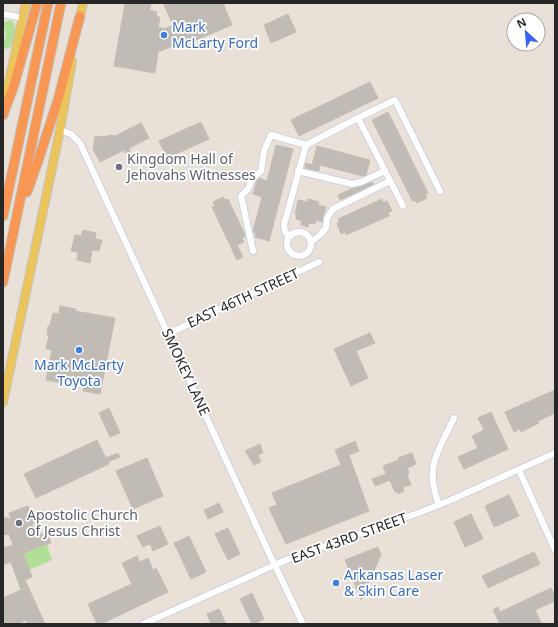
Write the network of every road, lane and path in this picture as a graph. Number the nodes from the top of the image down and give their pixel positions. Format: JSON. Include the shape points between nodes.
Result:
{"nodes":[{"id":1,"x":26,"y":3,"type":"edge"},
{"id":2,"x":37,"y":3,"type":"edge"},
{"id":3,"x":48,"y":3,"type":"edge"},
{"id":4,"x":61,"y":3,"type":"edge"},
{"id":5,"x":83,"y":3,"type":"edge"},
{"id":6,"x":3,"y":14,"type":"edge"},
{"id":7,"x":80,"y":16,"type":"junction"},
{"id":8,"x":22,"y":18,"type":"junction"},
{"id":9,"x":3,"y":111,"type":"edge"},
{"id":10,"x":3,"y":115,"type":"edge"},
{"id":11,"x":358,"y":118,"type":"junction"},
{"id":12,"x":60,"y":130,"type":"junction"},
{"id":13,"x":306,"y":145,"type":"junction"},
{"id":14,"x":298,"y":171,"type":"junction"},
{"id":15,"x":385,"y":171,"type":"junction"},
{"id":16,"x":390,"y":181,"type":"junction"},
{"id":17,"x":440,"y":190,"type":"dead end"},
{"id":18,"x":402,"y":206,"type":"dead end"},
{"id":19,"x":3,"y":216,"type":"edge"},
{"id":20,"x":17,"y":216,"type":"junction"},
{"id":21,"x":289,"y":237,"type":"junction"},
{"id":22,"x":311,"y":242,"type":"junction"},
{"id":23,"x":252,"y":251,"type":"dead end"},
{"id":24,"x":303,"y":255,"type":"junction"},
{"id":25,"x":319,"y":262,"type":"dead end"},
{"id":26,"x":312,"y":266,"type":"junction"},
{"id":27,"x":305,"y":269,"type":"junction"},
{"id":28,"x":3,"y":282,"type":"edge"},
{"id":29,"x":168,"y":334,"type":"junction"},
{"id":30,"x":3,"y":402,"type":"edge"},
{"id":31,"x":454,"y":418,"type":"dead end"},
{"id":32,"x":555,"y":453,"type":"edge"},
{"id":33,"x":519,"y":470,"type":"junction"},
{"id":34,"x":439,"y":505,"type":"junction"},
{"id":35,"x":555,"y":550,"type":"edge"},
{"id":36,"x":275,"y":565,"type":"junction"},
{"id":37,"x":143,"y":624,"type":"edge"},
{"id":38,"x":303,"y":624,"type":"edge"}],
"edges":[{"from":1,"to":8,"type":"main road"},
{"from":2,"to":10,"type":"highway"},
{"from":3,"to":19,"type":"highway"},
{"from":4,"to":20,"type":"highway"},
{"from":5,"to":7,"type":"main road"},
{"from":6,"to":8,"type":"street"},
{"from":7,"to":12,"type":"main road"},
{"from":7,"to":20,"type":"highway","via":[[58,100]]},
{"from":8,"to":9,"type":"main road"},
{"from":11,"to":13,"type":"street"},
{"from":11,"to":15,"type":"street"},
{"from":11,"to":17,"type":"street","via":[[395,100]]},
{"from":12,"to":29,"type":"street","name":"SMOKEY LANE","via":[[71,134],[80,143]]},
{"from":12,"to":30,"type":"main road"},
{"from":13,"to":14,"type":"street"},
{"from":13,"to":23,"type":"street","via":[[271,135],[264,151],[261,171],[252,179],[248,189],[241,196]]},
{"from":14,"to":15,"type":"street","via":[[352,184]]},
{"from":14,"to":21,"type":"street","via":[[284,226]]},
{"from":15,"to":16,"type":"street"},
{"from":16,"to":18,"type":"street"},
{"from":16,"to":22,"type":"street","via":[[333,209],[327,218],[326,228]]},
{"from":20,"to":28,"type":"highway"},
{"from":21,"to":22,"type":"street","via":[[295,232],[303,233]]},
{"from":21,"to":24,"type":"street","via":[[287,249],[292,255]]},
{"from":22,"to":24,"type":"street","via":[[310,248]]},
{"from":24,"to":26,"type":"street"},
{"from":24,"to":27,"type":"street"},
{"from":25,"to":26,"type":"street","name":"EAST 46TH STREET"},
{"from":26,"to":27,"type":"street","name":"EAST 46TH STREET"},
{"from":27,"to":29,"type":"street","name":"EAST 46TH STREET"},
{"from":29,"to":36,"type":"street","name":"SMOKEY LANE"},
{"from":31,"to":34,"type":"street","via":[[436,454],[431,472],[432,486]]},
{"from":32,"to":33,"type":"street","name":"EAST 43RD STREET"},
{"from":33,"to":34,"type":"street","name":"EAST 43RD STREET"},
{"from":33,"to":35,"type":"street"},
{"from":34,"to":36,"type":"street","name":"EAST 43RD STREET"},
{"from":36,"to":37,"type":"street","name":"EAST 43RD STREET"},
{"from":36,"to":38,"type":"street","name":"SMOKEY LANE"}]}
